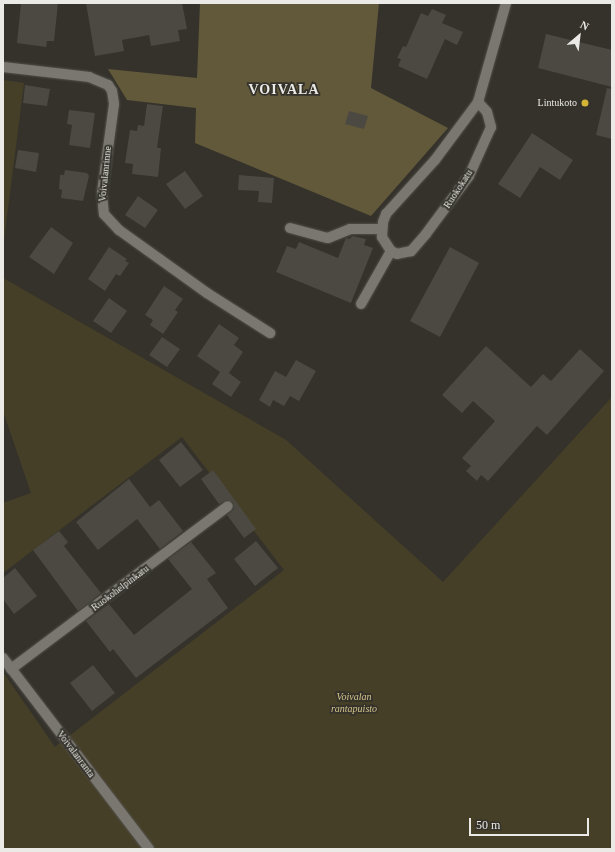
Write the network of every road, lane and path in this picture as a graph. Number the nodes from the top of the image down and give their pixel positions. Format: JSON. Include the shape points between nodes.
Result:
{"nodes":[{"id":1,"x":506,"y":3,"type":"edge"},
{"id":2,"x":3,"y":67,"type":"edge"},
{"id":3,"x":478,"y":102,"type":"junction"},
{"id":4,"x":290,"y":228,"type":"dead end"},
{"id":5,"x":380,"y":229,"type":"junction"},
{"id":6,"x":391,"y":251,"type":"junction"},
{"id":7,"x":361,"y":304,"type":"dead end"},
{"id":8,"x":270,"y":333,"type":"dead end"},
{"id":9,"x":228,"y":506,"type":"dead end"},
{"id":10,"x":3,"y":658,"type":"edge"},
{"id":11,"x":11,"y":669,"type":"junction"},
{"id":12,"x":149,"y":849,"type":"edge"}],
"edges":[{"from":1,"to":3,"type":"street"},
{"from":2,"to":8,"type":"street","name":"Voivalanrinne","via":[[89,77],[108,85],[112,91],[114,104],[102,199],[104,214],[132,239],[207,293]]},
{"from":3,"to":5,"type":"street","via":[[435,160],[386,214]]},
{"from":3,"to":6,"type":"street","name":"Ruokokatu","via":[[490,119],[491,127],[469,176],[411,251],[397,254]]},
{"from":4,"to":5,"type":"street","via":[[328,238],[350,230]]},
{"from":5,"to":6,"type":"street","via":[[385,245]]},
{"from":6,"to":7,"type":"street"},
{"from":9,"to":11,"type":"street","name":"Ruokohelpinkatu"},
{"from":10,"to":11,"type":"street","name":"Voivalanranta"},
{"from":11,"to":12,"type":"street","name":"Voivalanranta"}]}
